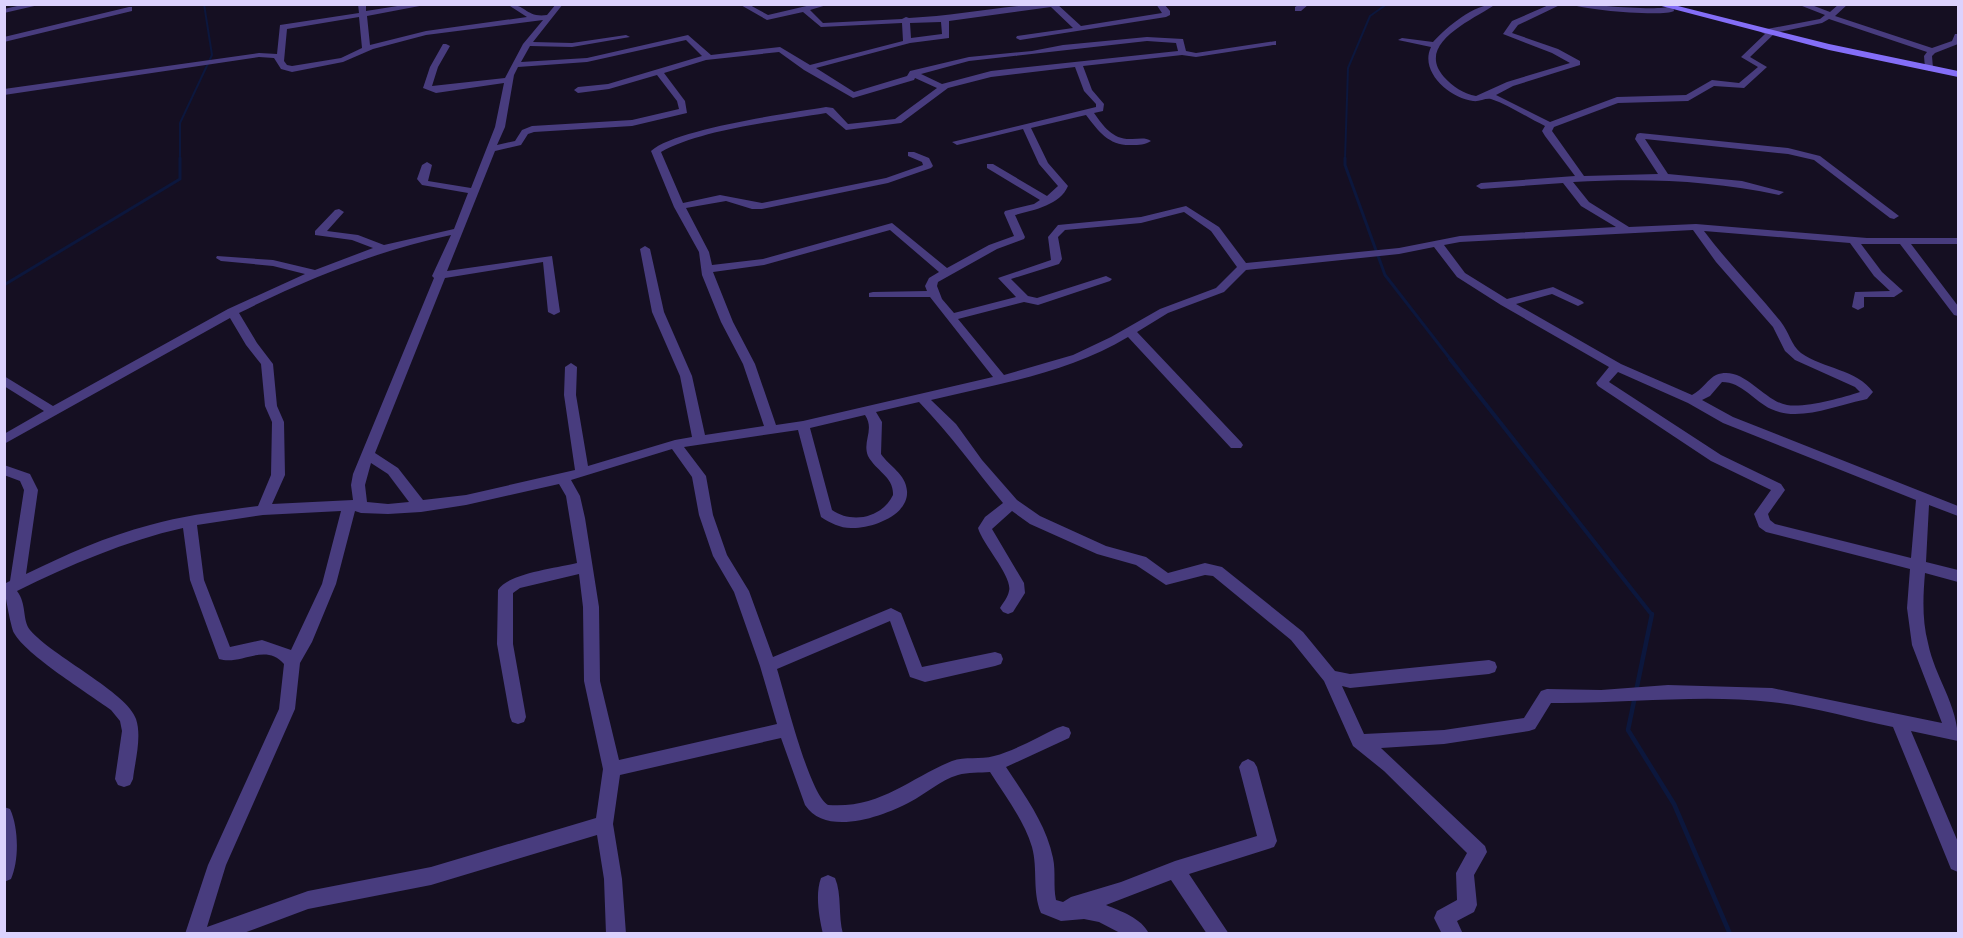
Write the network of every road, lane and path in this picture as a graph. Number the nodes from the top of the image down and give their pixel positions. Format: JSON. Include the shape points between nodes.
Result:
{"nodes":[{"id":1,"x":40,"y":4,"type":"edge"},
{"id":2,"x":362,"y":4,"type":"edge"},
{"id":3,"x":427,"y":4,"type":"edge"},
{"id":4,"x":510,"y":4,"type":"edge"},
{"id":5,"x":561,"y":4,"type":"edge"},
{"id":6,"x":742,"y":4,"type":"edge"},
{"id":7,"x":827,"y":4,"type":"edge"},
{"id":8,"x":1159,"y":4,"type":"edge"},
{"id":9,"x":1306,"y":4,"type":"edge"},
{"id":10,"x":1493,"y":4,"type":"edge"},
{"id":11,"x":1559,"y":4,"type":"edge"},
{"id":12,"x":1575,"y":4,"type":"edge"},
{"id":13,"x":1658,"y":4,"type":"edge"},
{"id":14,"x":1800,"y":4,"type":"edge"},
{"id":15,"x":1845,"y":4,"type":"edge"},
{"id":16,"x":1053,"y":5,"type":"edge"},
{"id":17,"x":1670,"y":8,"type":"junction"},
{"id":18,"x":129,"y":9,"type":"dead end"},
{"id":19,"x":1298,"y":9,"type":"dead end"},
{"id":20,"x":806,"y":10,"type":"junction"},
{"id":21,"x":4,"y":11,"type":"edge"},
{"id":22,"x":1831,"y":16,"type":"junction"},
{"id":23,"x":362,"y":17,"type":"junction"},
{"id":24,"x":548,"y":17,"type":"junction"},
{"id":25,"x":533,"y":18,"type":"junction"},
{"id":26,"x":906,"y":19,"type":"junction"},
{"id":27,"x":945,"y":19,"type":"junction"},
{"id":28,"x":1130,"y":22,"type":"junction"},
{"id":29,"x":1079,"y":29,"type":"junction"},
{"id":30,"x":1768,"y":32,"type":"junction"},
{"id":31,"x":1959,"y":36,"type":"edge"},
{"id":32,"x":626,"y":37,"type":"dead end"},
{"id":33,"x":1020,"y":38,"type":"dead end"},
{"id":34,"x":1147,"y":39,"type":"junction"},
{"id":35,"x":4,"y":40,"type":"edge"},
{"id":36,"x":1402,"y":40,"type":"dead end"},
{"id":37,"x":909,"y":41,"type":"junction"},
{"id":38,"x":1273,"y":43,"type":"dead end"},
{"id":39,"x":527,"y":44,"type":"junction"},
{"id":40,"x":1435,"y":45,"type":"junction"},
{"id":41,"x":446,"y":46,"type":"dead end"},
{"id":42,"x":366,"y":48,"type":"junction"},
{"id":43,"x":1932,"y":51,"type":"junction"},
{"id":44,"x":1182,"y":53,"type":"junction"},
{"id":45,"x":708,"y":58,"type":"junction"},
{"id":46,"x":281,"y":59,"type":"junction"},
{"id":47,"x":1078,"y":63,"type":"junction"},
{"id":48,"x":516,"y":65,"type":"junction"},
{"id":49,"x":807,"y":68,"type":"junction"},
{"id":50,"x":1929,"y":68,"type":"junction"},
{"id":51,"x":659,"y":72,"type":"junction"},
{"id":52,"x":913,"y":73,"type":"junction"},
{"id":53,"x":1959,"y":74,"type":"edge"},
{"id":54,"x":509,"y":80,"type":"junction"},
{"id":55,"x":944,"y":87,"type":"junction"},
{"id":56,"x":578,"y":90,"type":"dead end"},
{"id":57,"x":4,"y":92,"type":"edge"},
{"id":58,"x":1489,"y":95,"type":"junction"},
{"id":59,"x":1089,"y":113,"type":"junction"},
{"id":60,"x":1550,"y":125,"type":"junction"},
{"id":61,"x":1026,"y":126,"type":"junction"},
{"id":62,"x":1146,"y":141,"type":"dead end"},
{"id":63,"x":957,"y":142,"type":"dead end"},
{"id":64,"x":489,"y":150,"type":"junction"},
{"id":65,"x":911,"y":154,"type":"dead end"},
{"id":66,"x":427,"y":165,"type":"dead end"},
{"id":67,"x":990,"y":166,"type":"dead end"},
{"id":68,"x":1665,"y":177,"type":"junction"},
{"id":69,"x":1581,"y":178,"type":"junction"},
{"id":70,"x":1566,"y":180,"type":"junction"},
{"id":71,"x":1481,"y":186,"type":"dead end"},
{"id":72,"x":472,"y":190,"type":"junction"},
{"id":73,"x":1779,"y":192,"type":"dead end"},
{"id":74,"x":1049,"y":201,"type":"junction"},
{"id":75,"x":680,"y":207,"type":"junction"},
{"id":76,"x":339,"y":212,"type":"dead end"},
{"id":77,"x":1894,"y":216,"type":"dead end"},
{"id":78,"x":1696,"y":227,"type":"junction"},
{"id":79,"x":1627,"y":230,"type":"junction"},
{"id":80,"x":457,"y":231,"type":"junction"},
{"id":81,"x":1853,"y":240,"type":"junction"},
{"id":82,"x":1903,"y":241,"type":"junction"},
{"id":83,"x":1953,"y":241,"type":"edge"},
{"id":84,"x":1437,"y":244,"type":"junction"},
{"id":85,"x":381,"y":248,"type":"junction"},
{"id":86,"x":645,"y":249,"type":"dead end"},
{"id":87,"x":1959,"y":252,"type":"edge"},
{"id":88,"x":221,"y":258,"type":"dead end"},
{"id":89,"x":1243,"y":267,"type":"junction"},
{"id":90,"x":707,"y":269,"type":"junction"},
{"id":91,"x":945,"y":272,"type":"junction"},
{"id":92,"x":314,"y":273,"type":"junction"},
{"id":93,"x":438,"y":276,"type":"junction"},
{"id":94,"x":1106,"y":279,"type":"dead end"},
{"id":95,"x":933,"y":294,"type":"junction"},
{"id":96,"x":873,"y":295,"type":"dead end"},
{"id":97,"x":1024,"y":299,"type":"junction"},
{"id":98,"x":1505,"y":303,"type":"junction"},
{"id":99,"x":1578,"y":303,"type":"dead end"},
{"id":100,"x":1858,"y":307,"type":"dead end"},
{"id":101,"x":232,"y":311,"type":"junction"},
{"id":102,"x":554,"y":312,"type":"dead end"},
{"id":103,"x":1959,"y":313,"type":"edge"},
{"id":104,"x":951,"y":317,"type":"junction"},
{"id":105,"x":1129,"y":332,"type":"junction"},
{"id":106,"x":571,"y":367,"type":"dead end"},
{"id":107,"x":1617,"y":367,"type":"junction"},
{"id":108,"x":4,"y":380,"type":"edge"},
{"id":109,"x":1002,"y":380,"type":"junction"},
{"id":110,"x":923,"y":399,"type":"junction"},
{"id":111,"x":1692,"y":400,"type":"junction"},
{"id":112,"x":52,"y":411,"type":"junction"},
{"id":113,"x":869,"y":412,"type":"junction"},
{"id":114,"x":803,"y":425,"type":"junction"},
{"id":115,"x":771,"y":428,"type":"junction"},
{"id":116,"x":4,"y":440,"type":"edge"},
{"id":117,"x":699,"y":440,"type":"junction"},
{"id":118,"x":675,"y":444,"type":"junction"},
{"id":119,"x":1236,"y":445,"type":"dead end"},
{"id":120,"x":369,"y":455,"type":"junction"},
{"id":121,"x":4,"y":470,"type":"edge"},
{"id":122,"x":582,"y":473,"type":"junction"},
{"id":123,"x":563,"y":478,"type":"junction"},
{"id":124,"x":1923,"y":498,"type":"junction"},
{"id":125,"x":1012,"y":504,"type":"junction"},
{"id":126,"x":355,"y":507,"type":"junction"},
{"id":127,"x":421,"y":507,"type":"junction"},
{"id":128,"x":263,"y":510,"type":"junction"},
{"id":129,"x":1959,"y":511,"type":"edge"},
{"id":130,"x":189,"y":521,"type":"junction"},
{"id":131,"x":1918,"y":565,"type":"junction"},
{"id":132,"x":585,"y":567,"type":"junction"},
{"id":133,"x":1959,"y":576,"type":"edge"},
{"id":134,"x":9,"y":588,"type":"edge"},
{"id":135,"x":1008,"y":608,"type":"dead end"},
{"id":136,"x":995,"y":659,"type":"dead end"},
{"id":137,"x":292,"y":662,"type":"junction"},
{"id":138,"x":768,"y":666,"type":"junction"},
{"id":139,"x":1489,"y":667,"type":"dead end"},
{"id":140,"x":1330,"y":677,"type":"junction"},
{"id":141,"x":518,"y":717,"type":"dead end"},
{"id":142,"x":1898,"y":720,"type":"junction"},
{"id":143,"x":787,"y":729,"type":"junction"},
{"id":144,"x":1063,"y":733,"type":"dead end"},
{"id":145,"x":1956,"y":734,"type":"edge"},
{"id":146,"x":1359,"y":741,"type":"junction"},
{"id":147,"x":995,"y":764,"type":"junction"},
{"id":148,"x":1248,"y":767,"type":"dead end"},
{"id":149,"x":612,"y":769,"type":"junction"},
{"id":150,"x":124,"y":779,"type":"dead end"},
{"id":151,"x":4,"y":815,"type":"edge"},
{"id":152,"x":604,"y":824,"type":"junction"},
{"id":153,"x":1959,"y":863,"type":"edge"},
{"id":154,"x":1175,"y":870,"type":"junction"},
{"id":155,"x":4,"y":873,"type":"edge"},
{"id":156,"x":828,"y":884,"type":"dead end"},
{"id":157,"x":1054,"y":910,"type":"junction"},
{"id":158,"x":195,"y":933,"type":"edge"},
{"id":159,"x":213,"y":933,"type":"edge"},
{"id":160,"x":616,"y":933,"type":"edge"},
{"id":161,"x":833,"y":933,"type":"edge"},
{"id":162,"x":1139,"y":933,"type":"edge"},
{"id":163,"x":1219,"y":933,"type":"edge"},
{"id":164,"x":1453,"y":933,"type":"edge"}],
"edges":[{"from":1,"to":21,"type":"street"},
{"from":2,"to":23,"type":"street"},
{"from":3,"to":23,"type":"street"},
{"from":4,"to":25,"type":"street"},
{"from":5,"to":24,"type":"street"},
{"from":6,"to":20,"type":"street","via":[[767,18]]},
{"from":7,"to":20,"type":"street"},
{"from":8,"to":28,"type":"street","via":[[1166,15]]},
{"from":9,"to":19,"type":"street"},
{"from":10,"to":40,"type":"street","via":[[1475,13]]},
{"from":11,"to":58,"type":"street","via":[[1515,23],[1507,34],[1577,63],[1510,84]]},
{"from":12,"to":17,"type":"street","via":[[1646,11]]},
{"from":13,"to":17,"type":"main road"},
{"from":14,"to":22,"type":"street"},
{"from":15,"to":22,"type":"street"},
{"from":16,"to":27,"type":"street"},
{"from":16,"to":29,"type":"street"},
{"from":17,"to":30,"type":"main road"},
{"from":18,"to":35,"type":"street"},
{"from":20,"to":26,"type":"street","via":[[819,25]]},
{"from":22,"to":30,"type":"street"},
{"from":22,"to":43,"type":"street"},
{"from":23,"to":42,"type":"street"},
{"from":23,"to":46,"type":"street","via":[[283,27]]},
{"from":24,"to":25,"type":"street"},
{"from":24,"to":39,"type":"street"},
{"from":25,"to":42,"type":"street","via":[[432,32]]},
{"from":26,"to":27,"type":"street"},
{"from":26,"to":37,"type":"street"},
{"from":27,"to":37,"type":"street","via":[[946,36]]},
{"from":28,"to":29,"type":"street"},
{"from":28,"to":34,"type":"street"},
{"from":29,"to":33,"type":"street"},
{"from":30,"to":50,"type":"main road"},
{"from":30,"to":60,"type":"street","via":[[1744,57],[1764,67],[1741,86],[1712,83],[1688,98],[1617,100]]},
{"from":31,"to":43,"type":"street","via":[[1956,42]]},
{"from":32,"to":39,"type":"street","via":[[572,45]]},
{"from":34,"to":44,"type":"street","via":[[1180,41]]},
{"from":34,"to":52,"type":"street","via":[[976,57]]},
{"from":36,"to":40,"type":"street"},
{"from":37,"to":49,"type":"street"},
{"from":38,"to":44,"type":"street","via":[[1196,55]]},
{"from":39,"to":48,"type":"street"},
{"from":40,"to":58,"type":"street","via":[[1432,69],[1439,77],[1470,98]]},
{"from":41,"to":54,"type":"street","via":[[428,88]]},
{"from":42,"to":46,"type":"street","via":[[344,60],[292,69],[284,67]]},
{"from":43,"to":50,"type":"street","via":[[1928,56]]},
{"from":44,"to":47,"type":"street"},
{"from":45,"to":48,"type":"street","via":[[688,37],[587,60]]},
{"from":45,"to":49,"type":"street","via":[[779,49]]},
{"from":45,"to":51,"type":"street"},
{"from":46,"to":57,"type":"street","via":[[269,55]]},
{"from":47,"to":55,"type":"street","via":[[984,75]]},
{"from":47,"to":59,"type":"street","via":[[1088,91],[1101,107]]},
{"from":48,"to":54,"type":"street"},
{"from":49,"to":52,"type":"street","via":[[853,95],[910,78]]},
{"from":50,"to":53,"type":"main road"},
{"from":51,"to":56,"type":"street"},
{"from":51,"to":64,"type":"street","via":[[684,111],[632,123],[532,129],[518,143]]},
{"from":52,"to":55,"type":"street","via":[[935,87]]},
{"from":54,"to":64,"type":"street","via":[[502,121]]},
{"from":55,"to":75,"type":"street","via":[[893,123],[846,127],[829,110],[663,146],[656,154]]},
{"from":58,"to":60,"type":"street"},
{"from":59,"to":61,"type":"street"},
{"from":59,"to":62,"type":"street","via":[[1114,142]]},
{"from":60,"to":69,"type":"street","via":[[1547,131]]},
{"from":61,"to":63,"type":"street"},
{"from":61,"to":74,"type":"street","via":[[1044,164],[1063,186]]},
{"from":64,"to":72,"type":"street"},
{"from":65,"to":75,"type":"street","via":[[926,160],[928,166],[888,180],[762,206],[746,206],[734,199],[721,198]]},
{"from":66,"to":72,"type":"street","via":[[422,179],[425,183]]},
{"from":67,"to":74,"type":"street"},
{"from":68,"to":69,"type":"street"},
{"from":68,"to":73,"type":"street","via":[[1737,183]]},
{"from":68,"to":77,"type":"street","via":[[1640,136],[1788,151],[1817,158]]},
{"from":69,"to":70,"type":"street"},
{"from":70,"to":71,"type":"street"},
{"from":70,"to":79,"type":"street","via":[[1585,204]]},
{"from":72,"to":80,"type":"street"},
{"from":74,"to":91,"type":"street","via":[[1010,213],[1020,237],[993,246]]},
{"from":75,"to":90,"type":"street","via":[[704,252]]},
{"from":76,"to":85,"type":"street","via":[[319,232],[354,237]]},
{"from":78,"to":79,"type":"street"},
{"from":78,"to":81,"type":"street"},
{"from":78,"to":111,"type":"street","via":[[1778,326],[1789,348],[1799,357],[1859,384],[1867,392],[1863,396],[1784,409],[1728,376],[1719,378],[1706,393]]},
{"from":79,"to":84,"type":"street","via":[[1522,234]]},
{"from":80,"to":85,"type":"street"},
{"from":80,"to":93,"type":"street"},
{"from":81,"to":82,"type":"street"},
{"from":81,"to":100,"type":"street","via":[[1878,274],[1897,291],[1859,294]]},
{"from":82,"to":83,"type":"street"},
{"from":82,"to":103,"type":"street"},
{"from":83,"to":87,"type":"street"},
{"from":84,"to":89,"type":"street"},
{"from":84,"to":98,"type":"street","via":[[1461,275]]},
{"from":85,"to":92,"type":"street"},
{"from":86,"to":117,"type":"street","via":[[658,312],[686,376]]},
{"from":88,"to":92,"type":"street","via":[[264,261]]},
{"from":89,"to":97,"type":"street","via":[[1208,222],[1179,209],[1141,220],[1058,229],[1052,239],[1055,262],[1004,278]]},
{"from":89,"to":105,"type":"street","via":[[1220,290],[1164,311]]},
{"from":90,"to":91,"type":"street","via":[[764,261],[892,226]]},
{"from":90,"to":115,"type":"street","via":[[727,322],[749,364]]},
{"from":91,"to":95,"type":"street","via":[[933,280]]},
{"from":92,"to":101,"type":"street"},
{"from":93,"to":102,"type":"street","via":[[548,258]]},
{"from":93,"to":120,"type":"street"},
{"from":94,"to":97,"type":"street","via":[[1038,302]]},
{"from":95,"to":96,"type":"street"},
{"from":95,"to":104,"type":"street"},
{"from":97,"to":104,"type":"street"},
{"from":98,"to":99,"type":"street","via":[[1553,290]]},
{"from":98,"to":107,"type":"street"},
{"from":101,"to":112,"type":"street"},
{"from":101,"to":128,"type":"street","via":[[267,364],[271,406],[278,423],[278,475]]},
{"from":104,"to":109,"type":"street"},
{"from":105,"to":109,"type":"street","via":[[1077,358]]},
{"from":105,"to":119,"type":"street"},
{"from":106,"to":122,"type":"street","via":[[570,395]]},
{"from":107,"to":111,"type":"street"},
{"from":107,"to":131,"type":"street","via":[[1602,383],[1716,458],[1776,487],[1778,490],[1761,514],[1771,528]]},
{"from":108,"to":112,"type":"street"},
{"from":109,"to":110,"type":"street"},
{"from":110,"to":113,"type":"street"},
{"from":110,"to":125,"type":"street","via":[[951,427]]},
{"from":111,"to":124,"type":"street","via":[[1728,420]]},
{"from":112,"to":116,"type":"street"},
{"from":113,"to":114,"type":"street"},
{"from":113,"to":114,"type":"street","via":[[876,422],[873,452],[898,482],[900,491],[891,510],[870,520],[846,524],[826,513]]},
{"from":114,"to":115,"type":"street"},
{"from":115,"to":117,"type":"street"},
{"from":117,"to":118,"type":"street"},
{"from":118,"to":122,"type":"street"},
{"from":118,"to":138,"type":"street","via":[[699,476],[706,515],[720,556],[741,591]]},
{"from":120,"to":126,"type":"street"},
{"from":120,"to":127,"type":"street","via":[[393,471]]},
{"from":121,"to":134,"type":"street","via":[[19,473],[32,490]]},
{"from":122,"to":123,"type":"street"},
{"from":123,"to":127,"type":"street"},
{"from":123,"to":132,"type":"street","via":[[573,496]]},
{"from":124,"to":129,"type":"street"},
{"from":124,"to":131,"type":"street"},
{"from":125,"to":135,"type":"street","via":[[986,528],[1017,584]]},
{"from":125,"to":140,"type":"street","via":[[1035,520],[1102,550],[1142,561],[1166,579],[1205,569],[1217,571],[1298,636]]},
{"from":126,"to":127,"type":"street"},
{"from":126,"to":128,"type":"street"},
{"from":126,"to":137,"type":"street","via":[[329,584]]},
{"from":128,"to":130,"type":"street"},
{"from":130,"to":134,"type":"street","via":[[123,539]]},
{"from":130,"to":137,"type":"street","via":[[197,580],[225,654],[262,645],[286,655]]},
{"from":131,"to":133,"type":"street"},
{"from":131,"to":145,"type":"street","via":[[1916,608],[1920,645]]},
{"from":132,"to":141,"type":"street","via":[[516,583],[506,590],[504,644]]},
{"from":132,"to":149,"type":"street","via":[[591,607],[592,681]]},
{"from":134,"to":150,"type":"street","via":[[16,601],[20,630],[39,649],[117,705],[128,719]]},
{"from":136,"to":138,"type":"street","via":[[925,675],[916,672],[896,617],[891,614]]},
{"from":137,"to":158,"type":"street","via":[[287,709],[217,865]]},
{"from":138,"to":143,"type":"street"},
{"from":139,"to":140,"type":"street","via":[[1350,681]]},
{"from":140,"to":146,"type":"street"},
{"from":142,"to":145,"type":"street"},
{"from":142,"to":146,"type":"street","via":[[1772,695],[1668,692],[1547,696],[1529,724],[1402,742]]},
{"from":142,"to":153,"type":"street"},
{"from":143,"to":147,"type":"street","via":[[811,799],[825,813],[860,812],[903,797],[958,767]]},
{"from":143,"to":149,"type":"street"},
{"from":144,"to":147,"type":"street"},
{"from":146,"to":164,"type":"street","via":[[1478,852],[1465,873],[1467,905],[1444,918]]},
{"from":147,"to":157,"type":"street","via":[[1040,844],[1044,895]]},
{"from":148,"to":154,"type":"street","via":[[1268,841]]},
{"from":149,"to":152,"type":"street"},
{"from":151,"to":155,"type":"street"},
{"from":152,"to":159,"type":"street","via":[[431,876],[308,900]]},
{"from":152,"to":160,"type":"street"},
{"from":154,"to":157,"type":"street"},
{"from":154,"to":163,"type":"street"},
{"from":156,"to":161,"type":"street"},
{"from":157,"to":162,"type":"street","via":[[1096,912],[1119,919]]}]}
